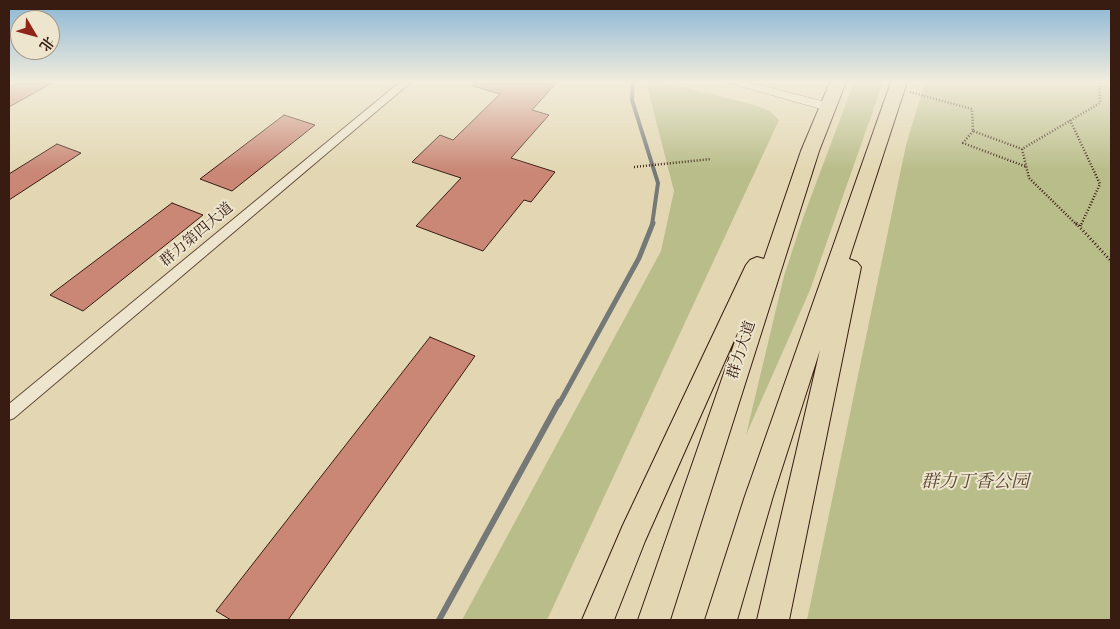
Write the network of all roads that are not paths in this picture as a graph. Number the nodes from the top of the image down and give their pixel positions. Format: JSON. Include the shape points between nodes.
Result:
{"nodes":[{"id":1,"x":371,"y":111,"type":"edge"},
{"id":2,"x":826,"y":111,"type":"edge"},
{"id":3,"x":892,"y":111,"type":"edge"},
{"id":4,"x":810,"y":151,"type":"junction"},
{"id":5,"x":874,"y":162,"type":"junction"},
{"id":6,"x":9,"y":413,"type":"edge"},
{"id":7,"x":598,"y":620,"type":"edge"},
{"id":8,"x":654,"y":620,"type":"edge"},
{"id":9,"x":721,"y":620,"type":"edge"},
{"id":10,"x":773,"y":620,"type":"edge"}],
"edges":[{"from":1,"to":6,"type":"street","name":"群力第四大道"},
{"from":2,"to":4,"type":"main road","name":"群力大道"},
{"from":3,"to":5,"type":"main road"},
{"from":4,"to":7,"type":"main road","via":[[633,535]]},
{"from":4,"to":8,"type":"main road","name":"群力大道"},
{"from":5,"to":9,"type":"main road","via":[[759,496]]},
{"from":5,"to":10,"type":"main road"}]}
